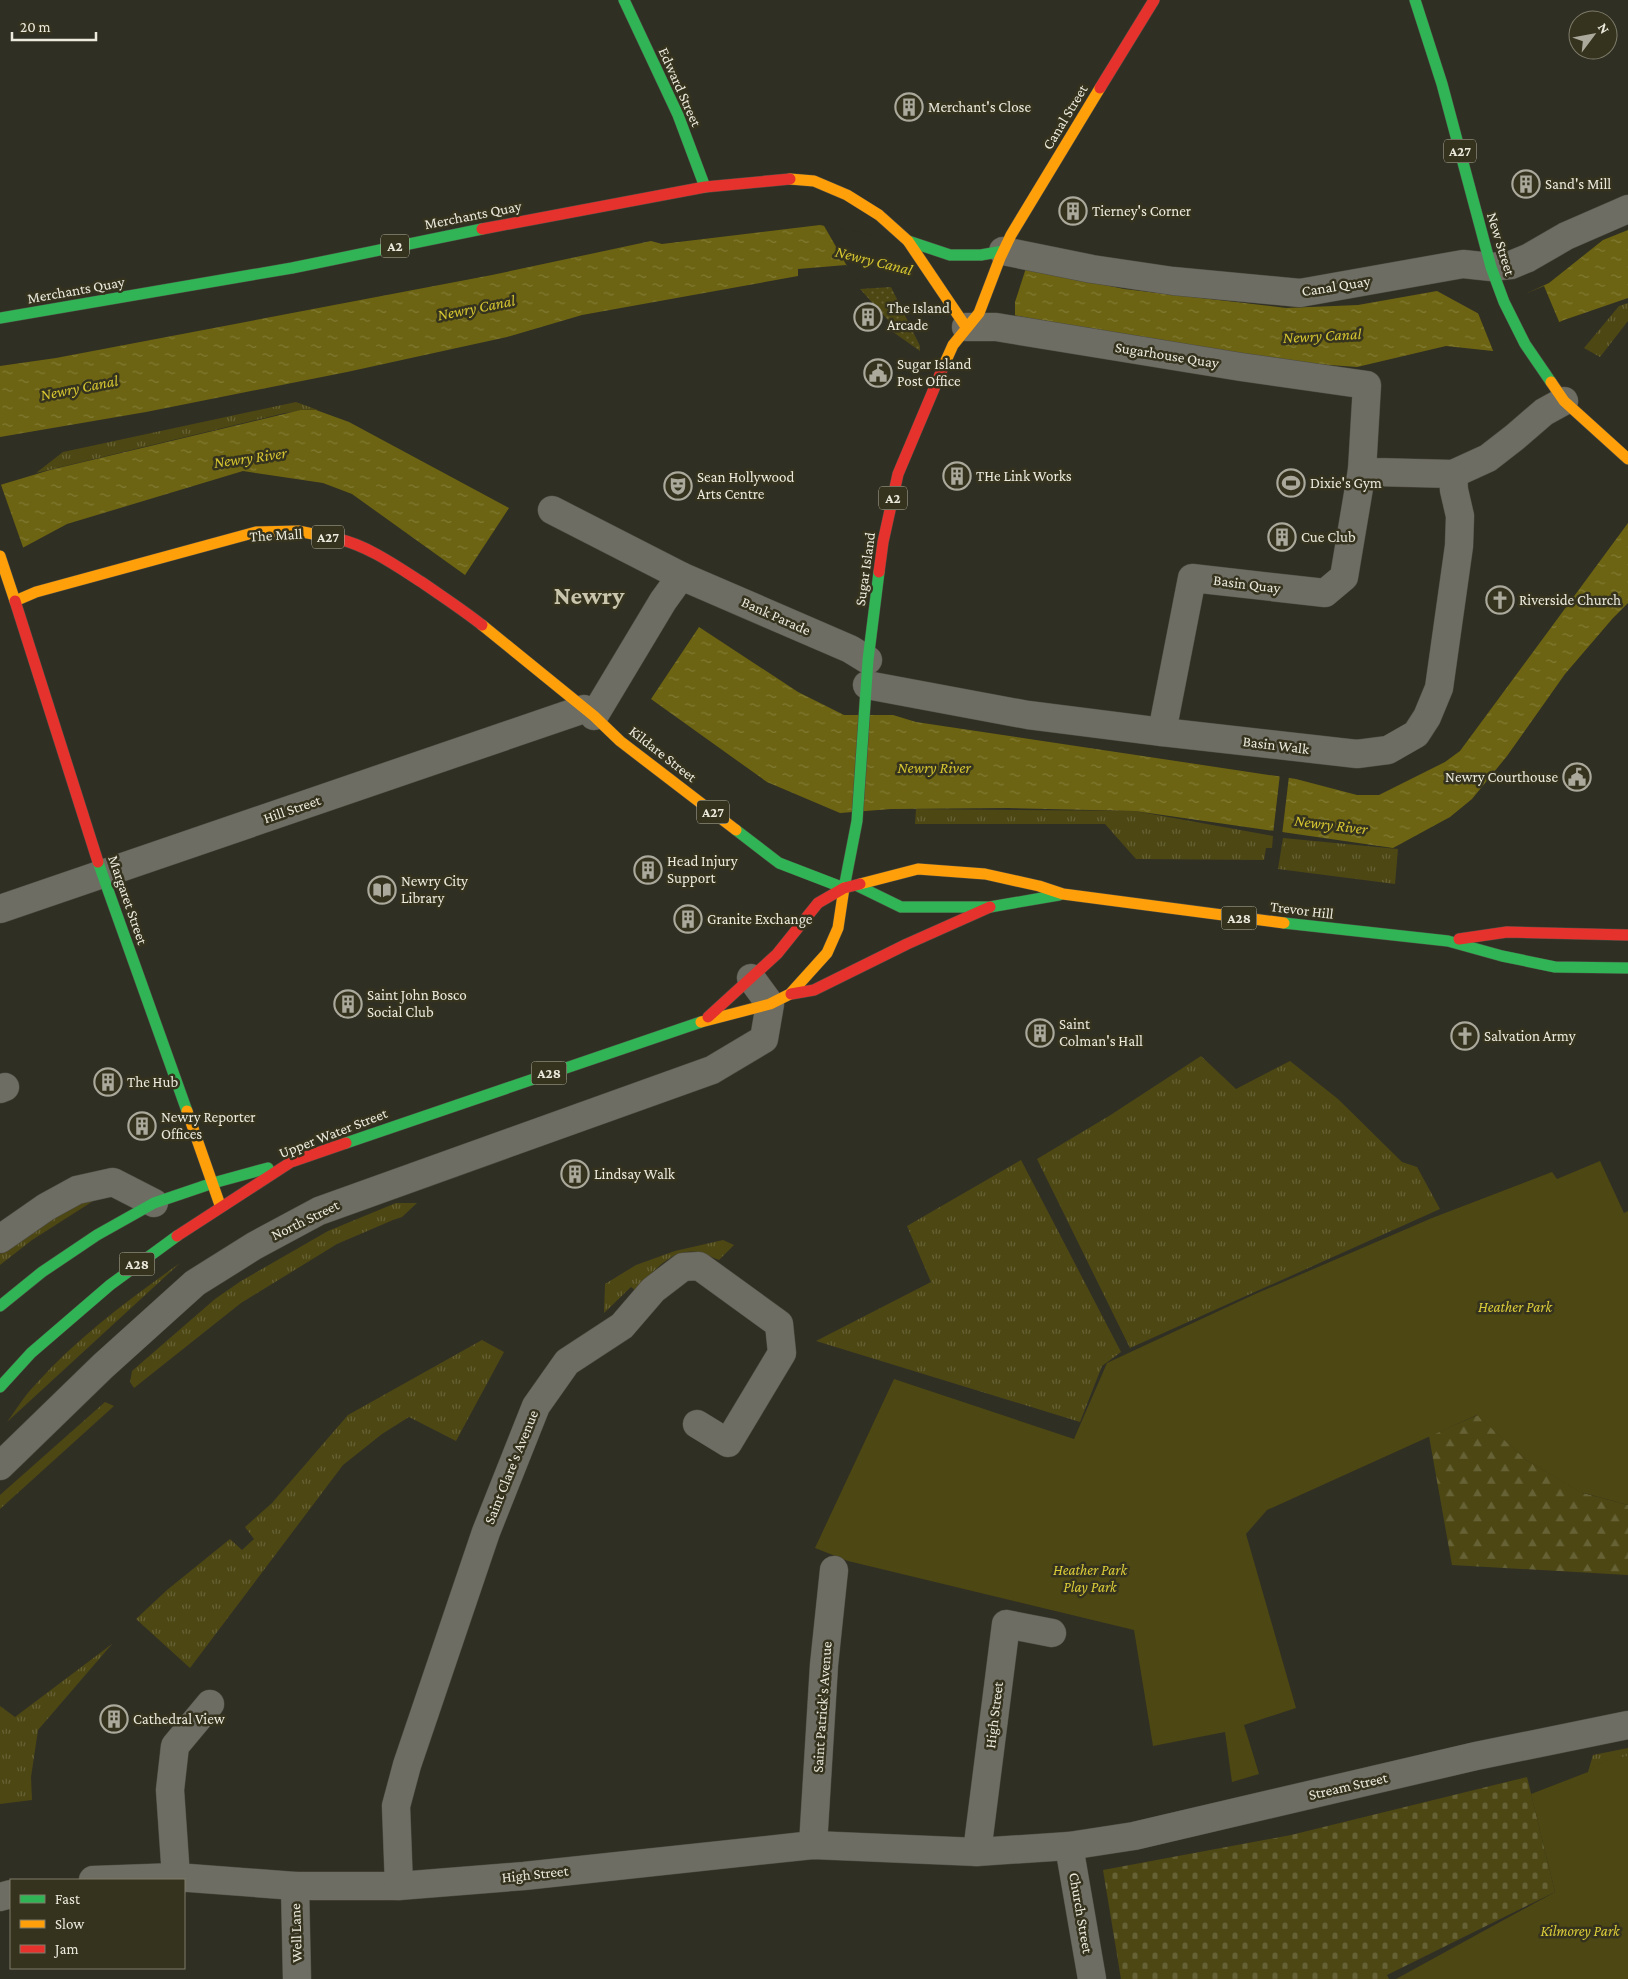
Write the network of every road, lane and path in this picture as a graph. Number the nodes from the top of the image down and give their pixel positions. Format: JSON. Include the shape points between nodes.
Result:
{"nodes":[{"id":1,"x":624,"y":0,"type":"edge"},
{"id":2,"x":1154,"y":0,"type":"edge"},
{"id":3,"x":1415,"y":0,"type":"edge"},
{"id":4,"x":705,"y":187,"type":"junction"},
{"id":5,"x":1628,"y":209,"type":"edge"},
{"id":6,"x":908,"y":241,"type":"junction"},
{"id":7,"x":995,"y":255,"type":"junction"},
{"id":8,"x":1491,"y":266,"type":"junction"},
{"id":9,"x":0,"y":318,"type":"edge"},
{"id":10,"x":972,"y":320,"type":"junction"},
{"id":11,"x":1367,"y":385,"type":"joint"},
{"id":12,"x":1564,"y":400,"type":"junction"},
{"id":13,"x":1628,"y":459,"type":"edge"},
{"id":14,"x":1362,"y":470,"type":"junction"},
{"id":15,"x":1453,"y":474,"type":"junction"},
{"id":16,"x":552,"y":510,"type":"dead end"},
{"id":17,"x":0,"y":556,"type":"edge"},
{"id":18,"x":682,"y":576,"type":"junction"},
{"id":19,"x":8,"y":604,"type":"edge"},
{"id":20,"x":866,"y":684,"type":"junction"},
{"id":21,"x":595,"y":707,"type":"junction"},
{"id":22,"x":1162,"y":732,"type":"junction"},
{"id":23,"x":102,"y":874,"type":"junction"},
{"id":24,"x":858,"y":886,"type":"junction"},
{"id":25,"x":844,"y":888,"type":"junction"},
{"id":26,"x":1063,"y":894,"type":"junction"},
{"id":27,"x":990,"y":907,"type":"junction"},
{"id":28,"x":0,"y":909,"type":"edge"},
{"id":29,"x":1628,"y":935,"type":"edge"},
{"id":30,"x":1448,"y":941,"type":"junction"},
{"id":31,"x":1628,"y":968,"type":"edge"},
{"id":32,"x":751,"y":978,"type":"junction"},
{"id":33,"x":780,"y":999,"type":"junction"},
{"id":34,"x":705,"y":1020,"type":"junction"},
{"id":35,"x":291,"y":1162,"type":"junction"},
{"id":36,"x":213,"y":1183,"type":"junction"},
{"id":37,"x":154,"y":1203,"type":"junction"},
{"id":38,"x":221,"y":1207,"type":"junction"},
{"id":39,"x":0,"y":1239,"type":"edge"},
{"id":40,"x":0,"y":1306,"type":"edge"},
{"id":41,"x":0,"y":1387,"type":"edge"},
{"id":42,"x":696,"y":1424,"type":"dead end"},
{"id":43,"x":0,"y":1466,"type":"edge"},
{"id":44,"x":834,"y":1570,"type":"dead end"},
{"id":45,"x":1052,"y":1632,"type":"dead end"},
{"id":46,"x":210,"y":1704,"type":"dead end"},
{"id":47,"x":1628,"y":1725,"type":"edge"},
{"id":48,"x":813,"y":1845,"type":"junction"},
{"id":49,"x":1069,"y":1846,"type":"junction"},
{"id":50,"x":977,"y":1852,"type":"junction"},
{"id":51,"x":176,"y":1877,"type":"junction"},
{"id":52,"x":121,"y":1879,"type":"edge"},
{"id":53,"x":295,"y":1886,"type":"junction"},
{"id":54,"x":399,"y":1886,"type":"junction"},
{"id":55,"x":297,"y":1979,"type":"edge"},
{"id":56,"x":1092,"y":1979,"type":"edge"}],
"edges":[{"from":1,"to":4,"type":"main road","name":"Edward Street","via":[[670,99]]},
{"from":2,"to":7,"type":"main road","name":"Canal Street"},
{"from":3,"to":8,"type":"main road","name":"New Street","number":"A27","via":[[1442,84]]},
{"from":4,"to":6,"type":"main road","name":"Merchants Quay","number":"A2","via":[[790,179],[814,181],[847,195],[879,215]]},
{"from":4,"to":9,"type":"main road","name":"Merchants Quay","number":"A2","via":[[452,234],[292,268]]},
{"from":5,"to":8,"type":"street","name":"Canal Quay","via":[[1566,236],[1511,266]]},
{"from":6,"to":7,"type":"main road","name":"Merchants Quay","number":"A2","via":[[950,255]]},
{"from":6,"to":10,"type":"main road","name":"Merchants Quay","number":"A2","via":[[948,304]]},
{"from":7,"to":8,"type":"street","name":"Canal Quay","via":[[1173,281],[1300,293],[1462,264]]},
{"from":7,"to":10,"type":"main road","name":"Sugar Island","number":"A2"},
{"from":8,"to":12,"type":"main road","name":"New Street","number":"A27","via":[[1525,344]]},
{"from":10,"to":11,"type":"street","name":"Sugarhouse Quay","via":[[996,328]]},
{"from":10,"to":20,"type":"main road","name":"Sugar Island","number":"A2","via":[[953,345],[898,474],[883,542]]},
{"from":11,"to":14,"type":"street","name":"Basin Quay"},
{"from":12,"to":13,"type":"main road","name":"New Street","number":"A27"},
{"from":12,"to":15,"type":"street","via":[[1544,412],[1488,458]]},
{"from":14,"to":15,"type":"street"},
{"from":14,"to":22,"type":"street","name":"Basin Quay","via":[[1344,577],[1325,594],[1192,578]]},
{"from":15,"to":22,"type":"street","name":"Basin Walk","via":[[1460,516],[1459,546],[1439,688],[1416,734],[1388,750],[1357,754]]},
{"from":16,"to":18,"type":"street","name":"Bank Parade"},
{"from":17,"to":19,"type":"main road","name":"Margaret Street"},
{"from":18,"to":20,"type":"street","name":"Bank Parade","via":[[850,649]]},
{"from":18,"to":21,"type":"street"},
{"from":19,"to":21,"type":"main road","name":"The Mall","number":"A27","via":[[36,592],[256,532],[298,531],[348,541],[392,563],[467,613]]},
{"from":19,"to":23,"type":"main road","name":"Margaret Street"},
{"from":20,"to":22,"type":"street","name":"Basin Walk","via":[[1028,715]]},
{"from":20,"to":25,"type":"main road","number":"A2","via":[[856,828]]},
{"from":21,"to":23,"type":"street","name":"Hill Street"},
{"from":21,"to":25,"type":"main road","name":"Kildare Street","number":"A27","via":[[620,740],[779,863]]},
{"from":23,"to":28,"type":"street","name":"Hill Street"},
{"from":23,"to":36,"type":"main road","name":"Margaret Street"},
{"from":24,"to":25,"type":"main road","name":"Trevor Hill","number":"A28"},
{"from":24,"to":26,"type":"main road","name":"Trevor Hill","number":"A28","via":[[918,869],[985,874]]},
{"from":24,"to":27,"type":"main road","name":"Trevor Hill","number":"A28","via":[[901,907]]},
{"from":25,"to":32,"type":"main road","name":"Upper Water Street","number":"A28","via":[[818,903],[777,954]]},
{"from":25,"to":33,"type":"main road","via":[[838,928],[827,953]]},
{"from":26,"to":27,"type":"main road","name":"Trevor Hill","number":"A28"},
{"from":26,"to":30,"type":"main road","name":"Trevor Hill","number":"A28","via":[[1270,922]]},
{"from":27,"to":33,"type":"main road","number":"A28","via":[[814,990]]},
{"from":29,"to":30,"type":"main road","name":"Trevor Hill","number":"A28","via":[[1507,932]]},
{"from":30,"to":31,"type":"main road","name":"Trevor Hill","number":"A28","via":[[1555,967]]},
{"from":32,"to":33,"type":"street"},
{"from":32,"to":34,"type":"main road","name":"Upper Water Street","number":"A28"},
{"from":33,"to":34,"type":"main road","name":"Upper Water Street","number":"A28"},
{"from":33,"to":43,"type":"street","name":"North Street","via":[[764,1039],[712,1070],[319,1211],[254,1246],[195,1283]]},
{"from":34,"to":35,"type":"main road","name":"Upper Water Street","number":"A28"},
{"from":35,"to":36,"type":"main road","number":"A28"},
{"from":35,"to":38,"type":"main road","name":"Upper Water Street","number":"A28"},
{"from":36,"to":37,"type":"main road","number":"A28"},
{"from":36,"to":38,"type":"main road","name":"Margaret Street"},
{"from":37,"to":39,"type":"street","via":[[113,1182],[77,1190]]},
{"from":37,"to":40,"type":"main road","number":"A28","via":[[97,1235],[42,1272]]},
{"from":38,"to":41,"type":"main road","name":"Upper Water Street","number":"A28","via":[[110,1284],[31,1353]]},
{"from":42,"to":54,"type":"street","name":"Saint Clare's Avenue","via":[[728,1443],[782,1353],[779,1324],[699,1266],[683,1267],[653,1290],[622,1326],[567,1362],[536,1406],[486,1532],[407,1765],[396,1806]]},
{"from":44,"to":48,"type":"street","name":"Saint Patrick's Avenue","via":[[824,1665]]},
{"from":45,"to":50,"type":"street","name":"High Street","via":[[1006,1624]]},
{"from":46,"to":51,"type":"street","via":[[176,1746],[170,1790]]},
{"from":47,"to":49,"type":"street","name":"Stream Street","via":[[1476,1756],[1134,1836]]},
{"from":48,"to":50,"type":"street","name":"High Street"},
{"from":48,"to":54,"type":"street","name":"High Street"},
{"from":49,"to":50,"type":"street","name":"High Street"},
{"from":49,"to":56,"type":"street","name":"Church Street"},
{"from":51,"to":52,"type":"street","name":"High Street"},
{"from":51,"to":53,"type":"street","name":"High Street"},
{"from":53,"to":54,"type":"street","name":"High Street"},
{"from":53,"to":55,"type":"street","name":"Well Lane"}]}
